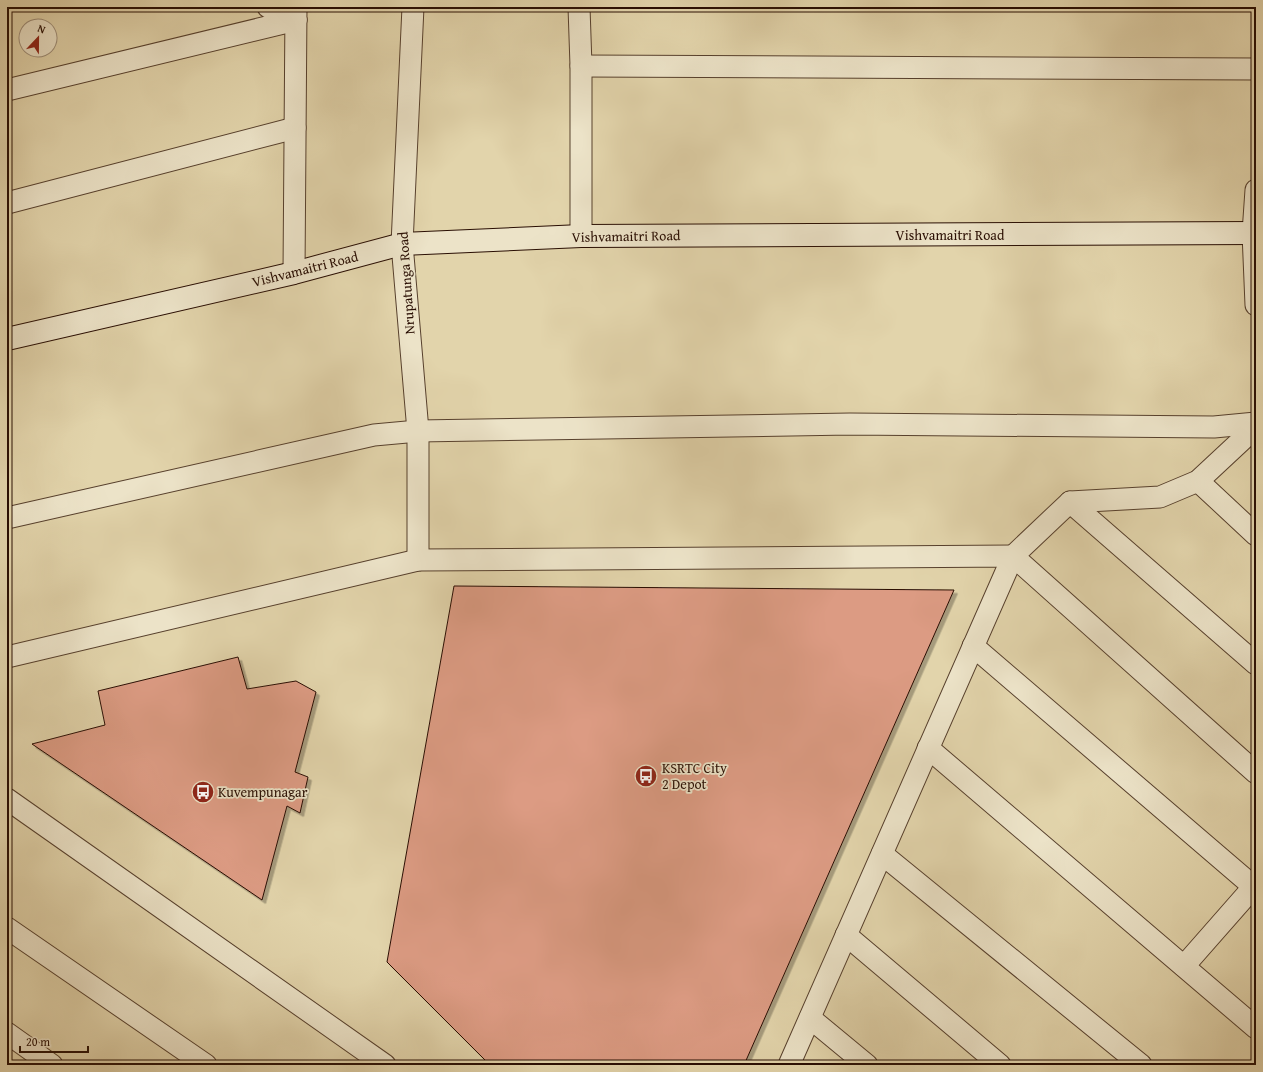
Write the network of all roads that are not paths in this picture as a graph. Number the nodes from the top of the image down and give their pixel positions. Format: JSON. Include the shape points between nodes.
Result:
{"nodes":[{"id":1,"x":268,"y":7,"type":"edge"},
{"id":2,"x":413,"y":7,"type":"edge"},
{"id":3,"x":579,"y":7,"type":"edge"},
{"id":4,"x":296,"y":14,"type":"edge"},
{"id":5,"x":581,"y":66,"type":"junction"},
{"id":6,"x":1256,"y":69,"type":"edge"},
{"id":7,"x":7,"y":90,"type":"edge"},
{"id":8,"x":294,"y":128,"type":"junction"},
{"id":9,"x":1256,"y":190,"type":"edge"},
{"id":10,"x":7,"y":203,"type":"edge"},
{"id":11,"x":1255,"y":233,"type":"edge"},
{"id":12,"x":581,"y":236,"type":"junction"},
{"id":13,"x":402,"y":244,"type":"junction"},
{"id":14,"x":294,"y":273,"type":"junction"},
{"id":15,"x":1256,"y":305,"type":"edge"},
{"id":16,"x":7,"y":339,"type":"edge"},
{"id":17,"x":1256,"y":423,"type":"edge"},
{"id":18,"x":1256,"y":426,"type":"edge"},
{"id":19,"x":418,"y":431,"type":"junction"},
{"id":20,"x":1198,"y":481,"type":"junction"},
{"id":21,"x":1070,"y":502,"type":"junction"},
{"id":22,"x":7,"y":518,"type":"edge"},
{"id":23,"x":1256,"y":535,"type":"edge"},
{"id":24,"x":1012,"y":556,"type":"junction"},
{"id":25,"x":418,"y":560,"type":"junction"},
{"id":26,"x":973,"y":646,"type":"junction"},
{"id":27,"x":7,"y":657,"type":"edge"},
{"id":28,"x":1256,"y":664,"type":"edge"},
{"id":29,"x":928,"y":748,"type":"junction"},
{"id":30,"x":1256,"y":773,"type":"edge"},
{"id":31,"x":7,"y":798,"type":"edge"},
{"id":32,"x":882,"y":854,"type":"junction"},
{"id":33,"x":1255,"y":885,"type":"edge"},
{"id":34,"x":7,"y":928,"type":"edge"},
{"id":35,"x":846,"y":935,"type":"junction"},
{"id":36,"x":1184,"y":966,"type":"junction"},
{"id":37,"x":810,"y":1018,"type":"junction"},
{"id":38,"x":1256,"y":1028,"type":"edge"},
{"id":39,"x":7,"y":1033,"type":"edge"},
{"id":40,"x":52,"y":1065,"type":"edge"},
{"id":41,"x":206,"y":1065,"type":"edge"},
{"id":42,"x":385,"y":1065,"type":"edge"},
{"id":43,"x":789,"y":1065,"type":"edge"},
{"id":44,"x":867,"y":1065,"type":"edge"},
{"id":45,"x":1000,"y":1065,"type":"edge"},
{"id":46,"x":1141,"y":1065,"type":"edge"}],
"edges":[{"from":1,"to":4,"type":"street"},
{"from":2,"to":13,"type":"street","name":"Nrupatunga Road"},
{"from":3,"to":5,"type":"street"},
{"from":4,"to":7,"type":"street"},
{"from":4,"to":8,"type":"street"},
{"from":5,"to":6,"type":"street"},
{"from":5,"to":12,"type":"street"},
{"from":8,"to":10,"type":"street"},
{"from":8,"to":14,"type":"street"},
{"from":9,"to":11,"type":"street"},
{"from":11,"to":12,"type":"street","name":"Vishvamaitri Road"},
{"from":11,"to":15,"type":"street"},
{"from":12,"to":13,"type":"street","name":"Vishvamaitri Road"},
{"from":13,"to":14,"type":"street","name":"Vishvamaitri Road"},
{"from":13,"to":19,"type":"street","name":"Nrupatunga Road"},
{"from":14,"to":16,"type":"street","name":"Vishvamaitri Road"},
{"from":17,"to":19,"type":"street","via":[[1214,427],[850,424]]},
{"from":18,"to":20,"type":"street"},
{"from":19,"to":22,"type":"street","via":[[374,435]]},
{"from":19,"to":25,"type":"street","name":"Nrupatunga Road"},
{"from":20,"to":21,"type":"street","via":[[1160,497]]},
{"from":20,"to":23,"type":"street"},
{"from":21,"to":24,"type":"street"},
{"from":21,"to":28,"type":"street"},
{"from":24,"to":25,"type":"street"},
{"from":24,"to":26,"type":"street"},
{"from":24,"to":30,"type":"street"},
{"from":25,"to":27,"type":"street"},
{"from":26,"to":29,"type":"street"},
{"from":26,"to":33,"type":"street"},
{"from":29,"to":32,"type":"street"},
{"from":29,"to":36,"type":"street"},
{"from":31,"to":42,"type":"street"},
{"from":32,"to":35,"type":"street"},
{"from":32,"to":46,"type":"street"},
{"from":33,"to":36,"type":"street"},
{"from":34,"to":41,"type":"street"},
{"from":35,"to":37,"type":"street"},
{"from":35,"to":45,"type":"street"},
{"from":36,"to":38,"type":"street"},
{"from":37,"to":43,"type":"street"},
{"from":37,"to":44,"type":"street"},
{"from":39,"to":40,"type":"street"}]}
